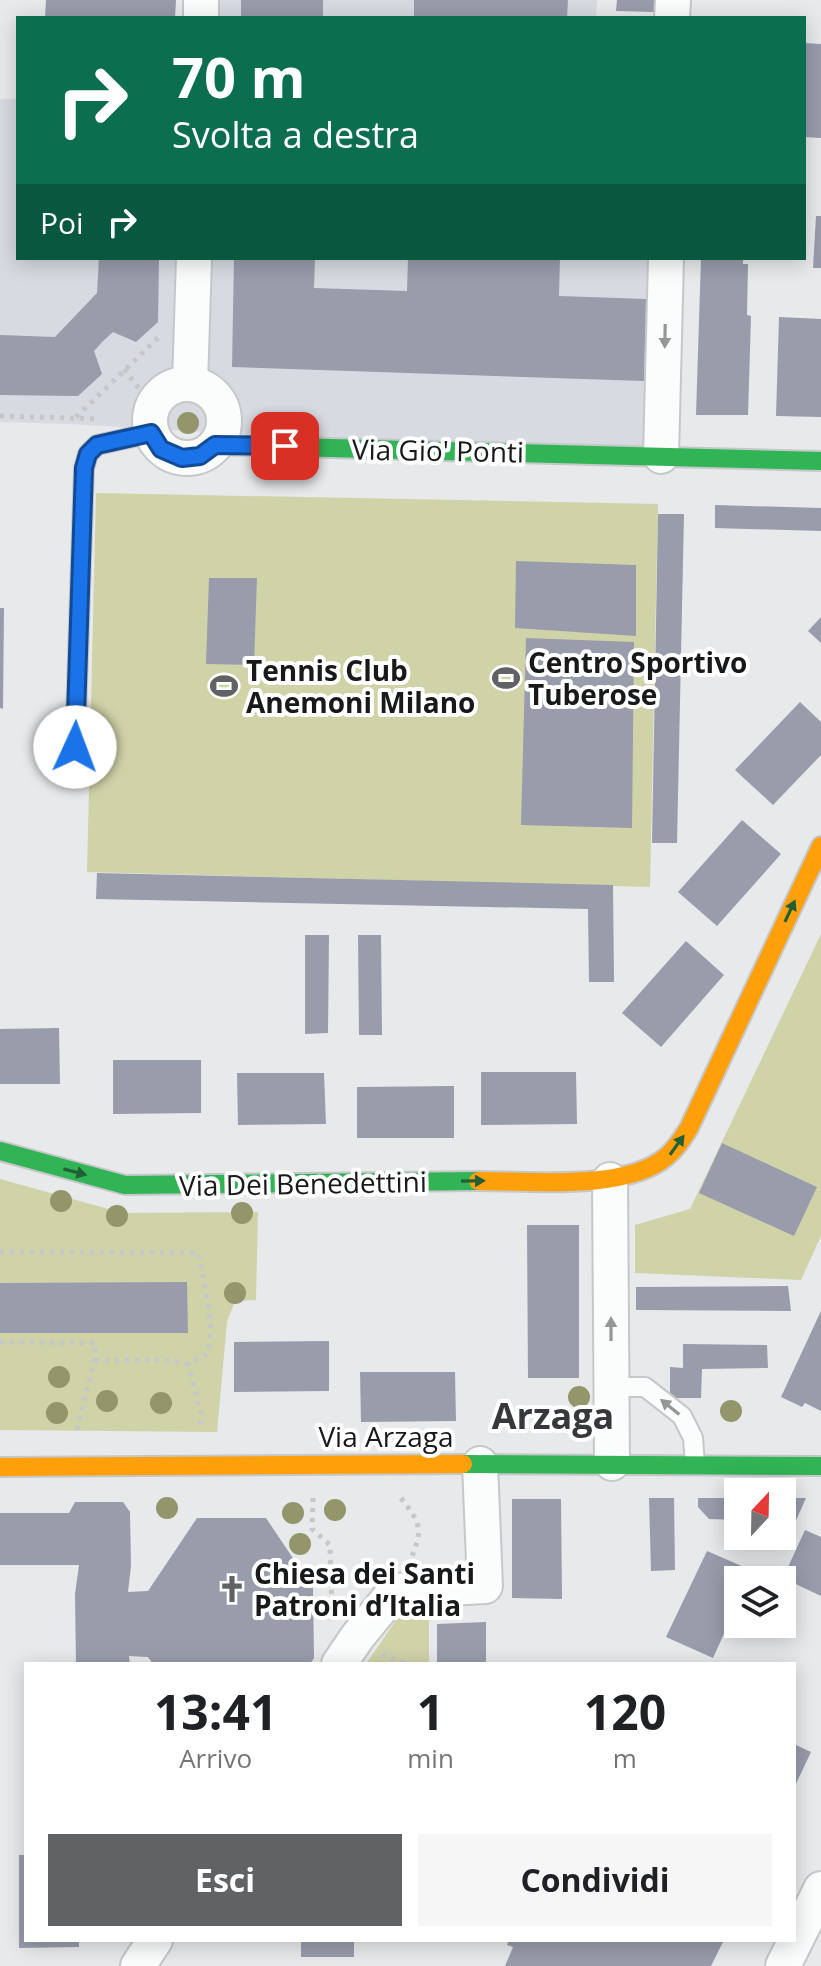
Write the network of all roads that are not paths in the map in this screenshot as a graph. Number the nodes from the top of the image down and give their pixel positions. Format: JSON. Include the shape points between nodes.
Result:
{"nodes":[{"id":1,"x":194,"y":260,"type":"edge"},
{"id":2,"x":666,"y":260,"type":"edge"},
{"id":3,"x":190,"y":384,"type":"junction"},
{"id":4,"x":153,"y":417,"type":"junction"},
{"id":5,"x":215,"y":445,"type":"junction"},
{"id":6,"x":661,"y":456,"type":"junction"},
{"id":7,"x":821,"y":461,"type":"edge"},
{"id":8,"x":75,"y":747,"type":"dead end"},
{"id":9,"x":821,"y":846,"type":"edge"},
{"id":10,"x":0,"y":1151,"type":"edge"},
{"id":11,"x":610,"y":1180,"type":"junction"},
{"id":12,"x":612,"y":1387,"type":"junction"},
{"id":13,"x":612,"y":1463,"type":"junction"},
{"id":14,"x":480,"y":1464,"type":"junction"},
{"id":15,"x":695,"y":1465,"type":"junction"},
{"id":16,"x":821,"y":1466,"type":"edge"},
{"id":17,"x":0,"y":1467,"type":"edge"},
{"id":18,"x":340,"y":1662,"type":"edge"},
{"id":19,"x":821,"y":1889,"type":"edge"},
{"id":20,"x":796,"y":1940,"type":"edge"},
{"id":21,"x":154,"y":1942,"type":"edge"},
{"id":22,"x":795,"y":1942,"type":"edge"},
{"id":23,"x":138,"y":1966,"type":"edge"},
{"id":24,"x":783,"y":1966,"type":"edge"}],
"edges":[{"from":1,"to":3,"type":"street"},
{"from":2,"to":6,"type":"street","one_way":true},
{"from":3,"to":4,"type":"street","via":[[176,385]]},
{"from":3,"to":5,"type":"street","via":[[207,390],[221,408],[223,426]]},
{"from":4,"to":5,"type":"street","name":"Via Gio' Ponti","via":[[161,449],[177,457],[196,457]]},
{"from":4,"to":8,"type":"lane","via":[[97,445],[84,468]]},
{"from":5,"to":6,"type":"street","name":"Via Gio' Ponti"},
{"from":6,"to":7,"type":"street","name":"Via Gio' Ponti"},
{"from":11,"to":9,"type":"street","name":"Via Dei Benedettini","one_way":true,"via":[[651,1169],[679,1145]]},
{"from":10,"to":11,"type":"street","name":"Via Dei Benedettini","one_way":true,"via":[[125,1185]]},
{"from":12,"to":11,"type":"street","one_way":true},
{"from":12,"to":13,"type":"street"},
{"from":15,"to":12,"type":"lane","one_way":true,"via":[[693,1438],[682,1416],[645,1387]]},
{"from":13,"to":14,"type":"street","name":"Via Arzaga"},
{"from":13,"to":15,"type":"street","name":"Via Arzaga"},
{"from":14,"to":17,"type":"street","name":"Via Arzaga"},
{"from":14,"to":18,"type":"street","via":[[485,1586],[409,1581],[395,1591]]},
{"from":15,"to":16,"type":"street","name":"Via Arzaga"},
{"from":19,"to":20,"type":"street"},
{"from":21,"to":23,"type":"street"},
{"from":22,"to":24,"type":"street"}]}
